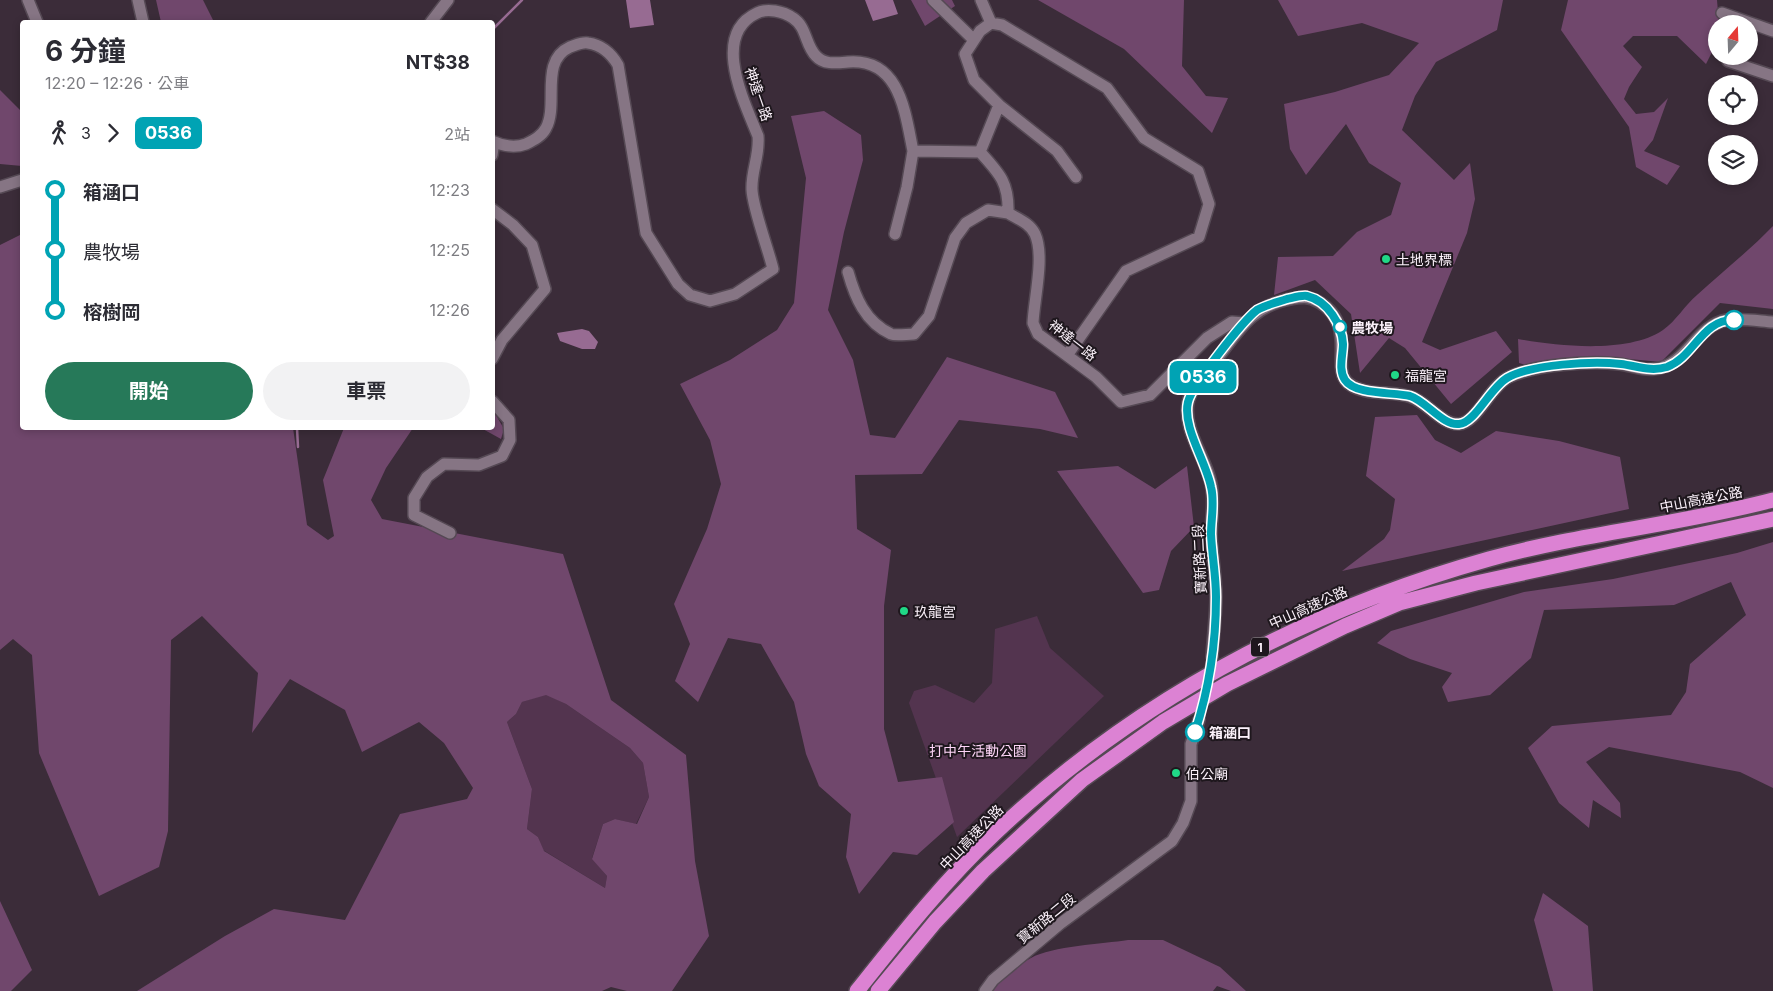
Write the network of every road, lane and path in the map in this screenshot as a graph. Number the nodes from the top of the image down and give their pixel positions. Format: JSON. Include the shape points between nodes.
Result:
{"nodes":[{"id":1,"x":28,"y":0,"type":"edge"},
{"id":2,"x":138,"y":0,"type":"edge"},
{"id":3,"x":448,"y":0,"type":"edge"},
{"id":4,"x":933,"y":0,"type":"edge"},
{"id":5,"x":981,"y":0,"type":"edge"},
{"id":6,"x":1722,"y":13,"type":"dead end"},
{"id":7,"x":36,"y":20,"type":"edge"},
{"id":8,"x":143,"y":20,"type":"edge"},
{"id":9,"x":433,"y":20,"type":"edge"},
{"id":10,"x":990,"y":23,"type":"junction"},
{"id":11,"x":1773,"y":31,"type":"edge"},
{"id":12,"x":974,"y":40,"type":"junction"},
{"id":13,"x":1740,"y":65,"type":"edge"},
{"id":14,"x":1773,"y":76,"type":"edge"},
{"id":15,"x":999,"y":105,"type":"junction"},
{"id":16,"x":495,"y":143,"type":"edge"},
{"id":17,"x":913,"y":151,"type":"junction"},
{"id":18,"x":980,"y":152,"type":"junction"},
{"id":19,"x":1076,"y":177,"type":"dead end"},
{"id":20,"x":20,"y":181,"type":"edge"},
{"id":21,"x":0,"y":187,"type":"edge"},
{"id":22,"x":495,"y":211,"type":"edge"},
{"id":23,"x":1008,"y":213,"type":"junction"},
{"id":24,"x":894,"y":234,"type":"dead end"},
{"id":25,"x":848,"y":272,"type":"dead end"},
{"id":26,"x":1773,"y":322,"type":"edge"},
{"id":27,"x":1244,"y":323,"type":"junction"},
{"id":28,"x":495,"y":353,"type":"edge"},
{"id":29,"x":1068,"y":354,"type":"junction"},
{"id":30,"x":495,"y":404,"type":"edge"},
{"id":31,"x":1773,"y":500,"type":"edge"},
{"id":32,"x":1773,"y":519,"type":"edge"},
{"id":33,"x":450,"y":533,"type":"dead end"},
{"id":34,"x":1212,"y":657,"type":"tunnel mouth"},
{"id":35,"x":1199,"y":720,"type":"tunnel mouth"},
{"id":36,"x":857,"y":991,"type":"edge"},
{"id":37,"x":878,"y":991,"type":"edge"},
{"id":38,"x":984,"y":991,"type":"edge"}],
"edges":[{"from":1,"to":7,"type":"street"},
{"from":2,"to":8,"type":"street"},
{"from":3,"to":9,"type":"street"},
{"from":4,"to":12,"type":"street"},
{"from":5,"to":10,"type":"street"},
{"from":6,"to":11,"type":"street"},
{"from":10,"to":12,"type":"street"},
{"from":10,"to":29,"type":"street","via":[[1002,25],[1107,88],[1144,138],[1198,171],[1209,204],[1199,237],[1126,271]]},
{"from":12,"to":15,"type":"street","via":[[965,54],[974,80]]},
{"from":13,"to":14,"type":"street"},
{"from":15,"to":18,"type":"street"},
{"from":15,"to":19,"type":"street","via":[[1056,151]]},
{"from":16,"to":17,"type":"street","name":"神達一路","via":[[520,146],[536,140],[549,120],[552,71],[556,60],[565,49],[578,44],[586,42],[604,48],[618,65],[646,232],[678,284],[690,294],[710,301],[735,294],[773,269],[752,192],[758,136],[733,65],[734,44],[746,19],[759,12],[783,13],[794,18],[804,30],[817,57],[832,64],[864,61],[884,71],[894,83],[906,116]]},
{"from":17,"to":18,"type":"street"},
{"from":17,"to":24,"type":"street"},
{"from":18,"to":23,"type":"street","via":[[1001,174],[1007,188]]},
{"from":20,"to":21,"type":"street"},
{"from":22,"to":28,"type":"street","via":[[532,245],[545,289],[502,340]]},
{"from":23,"to":25,"type":"street","via":[[988,210],[966,223],[956,238],[929,316],[914,334],[892,334],[868,316],[855,298]]},
{"from":23,"to":29,"type":"street","name":"神達一路","via":[[1026,223],[1035,234],[1039,250],[1033,323],[1038,334]]},
{"from":26,"to":27,"type":"street","name":"寶新路二段","via":[[1726,320],[1710,327],[1670,366],[1652,370],[1590,362],[1508,377],[1494,388],[1468,421],[1457,425],[1410,396],[1356,388],[1345,380],[1340,327],[1328,308],[1307,296],[1259,309]]},
{"from":27,"to":29,"type":"street","name":"神達一路","via":[[1232,322],[1208,338],[1150,395],[1121,402]]},
{"from":27,"to":34,"type":"street","name":"寶新路二段","via":[[1195,387],[1188,402],[1187,420],[1212,489],[1211,536],[1216,596]]},
{"from":30,"to":33,"type":"street","via":[[509,420],[510,440],[502,456],[479,465],[444,464],[428,477],[414,498],[414,515]]},
{"from":31,"to":36,"type":"highway","name":"中山高速公路","number":"1","via":[[1489,559],[1316,619],[1234,661],[1113,735],[1021,809],[992,835],[912,923]]},
{"from":32,"to":37,"type":"highway","number":"1","via":[[1476,583],[1399,603],[1227,684],[1163,722],[1082,780],[983,871],[935,922]]},
{"from":35,"to":38,"type":"street","name":"寶新路二段","via":[[1191,744],[1191,801],[1172,840],[1061,923]]}]}
